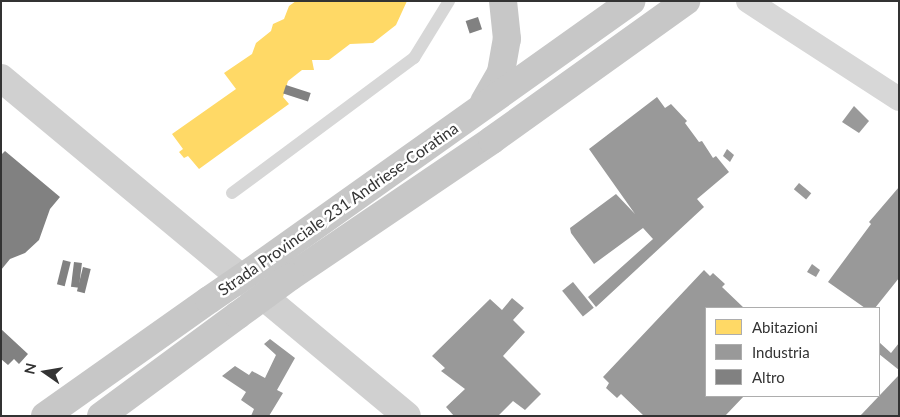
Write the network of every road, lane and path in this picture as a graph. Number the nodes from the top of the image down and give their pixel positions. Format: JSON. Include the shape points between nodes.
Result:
{"nodes":[{"id":1,"x":449,"y":1,"type":"edge"},
{"id":2,"x":504,"y":1,"type":"edge"},
{"id":3,"x":631,"y":1,"type":"edge"},
{"id":4,"x":686,"y":1,"type":"edge"},
{"id":5,"x":748,"y":1,"type":"edge"},
{"id":6,"x":1,"y":78,"type":"edge"},
{"id":7,"x":899,"y":99,"type":"edge"},
{"id":8,"x":479,"y":110,"type":"junction"},
{"id":9,"x":232,"y":193,"type":"dead end"},
{"id":10,"x":45,"y":416,"type":"edge"},
{"id":11,"x":101,"y":416,"type":"edge"},
{"id":12,"x":406,"y":416,"type":"edge"}],
"edges":[{"from":1,"to":9,"type":"lane","via":[[414,58]]},
{"from":2,"to":8,"type":"highway","via":[[507,39],[502,72]]},
{"from":3,"to":8,"type":"highway","name":"Strada Provinciale 231 Andriese-Coratina"},
{"from":4,"to":11,"type":"highway","name":"Strada Provinciale 231 Andriese-Coratina","bridge":true,"via":[[492,140],[290,277]]},
{"from":5,"to":7,"type":"street"},
{"from":6,"to":12,"type":"main road"},
{"from":8,"to":10,"type":"highway","name":"Strada Provinciale 231 Andriese-Coratina","bridge":true}]}
